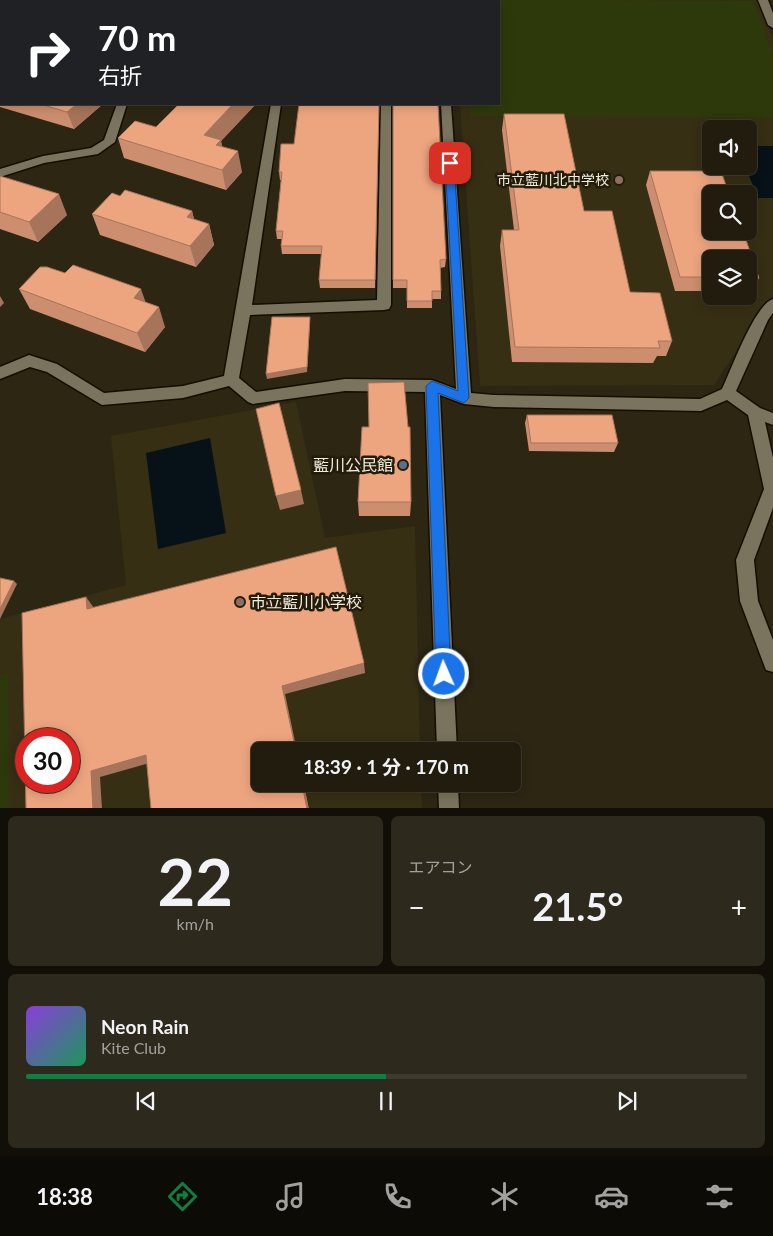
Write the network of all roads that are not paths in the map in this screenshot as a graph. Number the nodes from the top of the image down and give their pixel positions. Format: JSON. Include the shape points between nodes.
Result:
{"nodes":[{"id":1,"x":763,"y":0,"type":"edge"},
{"id":2,"x":773,"y":25,"type":"edge"},
{"id":3,"x":122,"y":105,"type":"edge"},
{"id":4,"x":276,"y":105,"type":"edge"},
{"id":5,"x":386,"y":105,"type":"edge"},
{"id":6,"x":446,"y":105,"type":"edge"},
{"id":7,"x":0,"y":173,"type":"edge"},
{"id":8,"x":773,"y":304,"type":"edge"},
{"id":9,"x":244,"y":310,"type":"junction"},
{"id":10,"x":0,"y":373,"type":"edge"},
{"id":11,"x":231,"y":380,"type":"junction"},
{"id":12,"x":432,"y":386,"type":"junction"},
{"id":13,"x":728,"y":393,"type":"junction"},
{"id":14,"x":464,"y":398,"type":"junction"},
{"id":15,"x":755,"y":412,"type":"junction"},
{"id":16,"x":773,"y":418,"type":"edge"},
{"id":17,"x":773,"y":663,"type":"edge"},
{"id":18,"x":447,"y":742,"type":"edge"},
{"id":19,"x":448,"y":792,"type":"edge"},
{"id":20,"x":449,"y":808,"type":"edge"}],
"edges":[{"from":1,"to":2,"type":"street"},
{"from":3,"to":7,"type":"street","via":[[109,142],[94,151],[43,160]]},
{"from":4,"to":9,"type":"street"},
{"from":5,"to":9,"type":"street","via":[[384,305]]},
{"from":6,"to":14,"type":"street"},
{"from":8,"to":13,"type":"street","via":[[762,317]]},
{"from":9,"to":11,"type":"street"},
{"from":10,"to":11,"type":"street","via":[[29,361],[52,368],[102,399],[182,392]]},
{"from":11,"to":12,"type":"street","via":[[253,398],[344,385]]},
{"from":12,"to":14,"type":"street"},
{"from":12,"to":18,"type":"street"},
{"from":13,"to":14,"type":"street","via":[[701,405],[494,402]]},
{"from":13,"to":15,"type":"street"},
{"from":15,"to":16,"type":"street"},
{"from":15,"to":17,"type":"street","via":[[772,490],[745,560],[748,601]]},
{"from":19,"to":20,"type":"street"}]}
